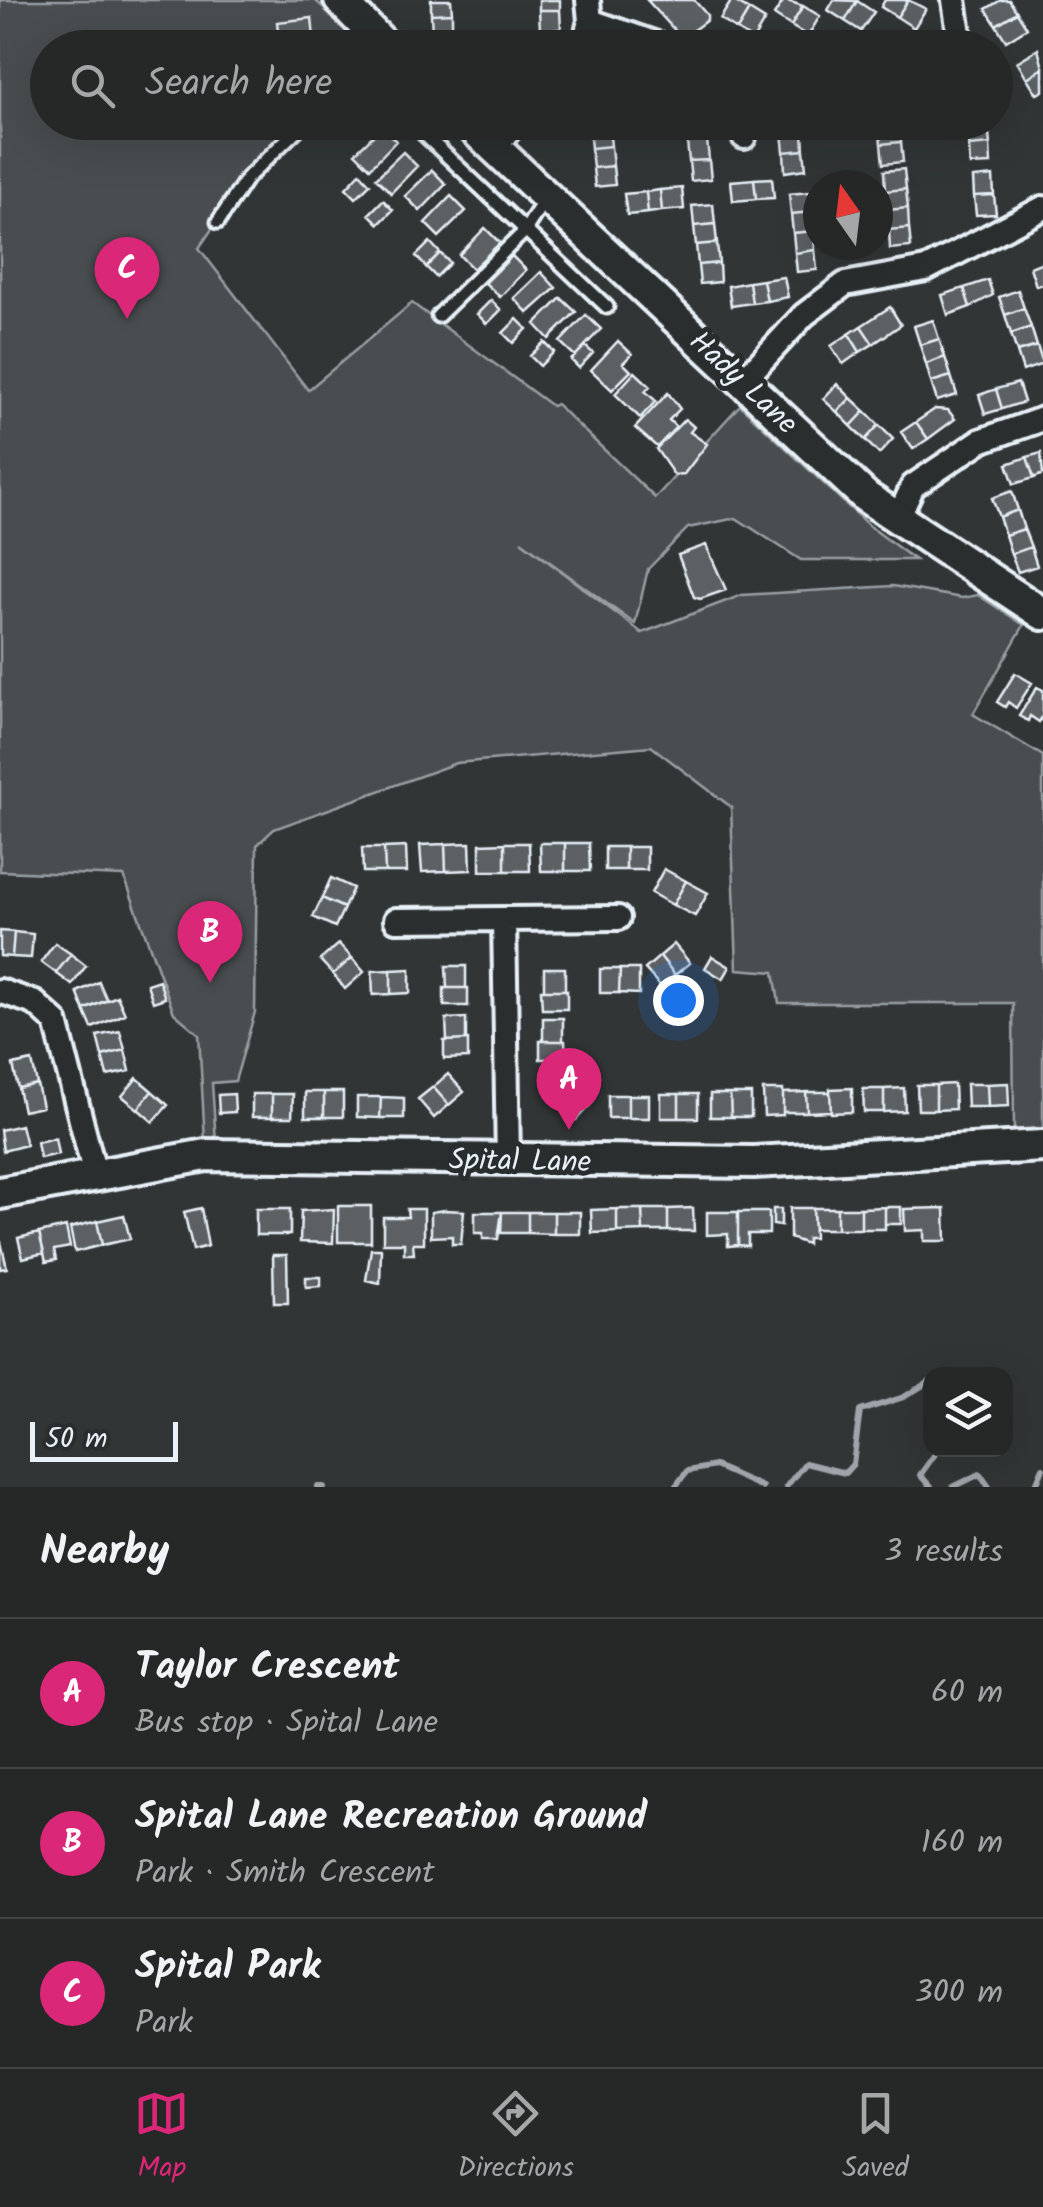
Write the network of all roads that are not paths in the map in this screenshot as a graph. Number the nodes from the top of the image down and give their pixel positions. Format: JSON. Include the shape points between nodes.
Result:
{"nodes":[{"id":1,"x":340,"y":0,"type":"edge"},
{"id":2,"x":954,"y":0,"type":"edge"},
{"id":3,"x":589,"y":10,"type":"edge"},
{"id":4,"x":369,"y":30,"type":"edge"},
{"id":5,"x":631,"y":30,"type":"edge"},
{"id":6,"x":958,"y":30,"type":"edge"},
{"id":7,"x":286,"y":140,"type":"edge"},
{"id":8,"x":429,"y":140,"type":"edge"},
{"id":9,"x":486,"y":140,"type":"edge"},
{"id":10,"x":501,"y":140,"type":"edge"},
{"id":11,"x":495,"y":148,"type":"junction"},
{"id":12,"x":546,"y":197,"type":"junction"},
{"id":13,"x":1043,"y":208,"type":"edge"},
{"id":14,"x":218,"y":222,"type":"dead end"},
{"id":15,"x":524,"y":232,"type":"junction"},
{"id":16,"x":607,"y":307,"type":"dead end"},
{"id":17,"x":438,"y":316,"type":"dead end"},
{"id":18,"x":743,"y":381,"type":"junction"},
{"id":19,"x":1043,"y":419,"type":"edge"},
{"id":20,"x":897,"y":520,"type":"junction"},
{"id":21,"x":1043,"y":614,"type":"edge"},
{"id":22,"x":618,"y":918,"type":"dead end"},
{"id":23,"x":504,"y":919,"type":"junction"},
{"id":24,"x":396,"y":920,"type":"dead end"},
{"id":25,"x":0,"y":990,"type":"edge"},
{"id":26,"x":1043,"y":1146,"type":"edge"},
{"id":27,"x":508,"y":1160,"type":"junction"},
{"id":28,"x":95,"y":1174,"type":"junction"},
{"id":29,"x":0,"y":1193,"type":"edge"}],
"edges":[{"from":1,"to":4,"type":"street"},
{"from":2,"to":6,"type":"street"},
{"from":3,"to":5,"type":"street"},
{"from":7,"to":14,"type":"lane","via":[[247,178]]},
{"from":8,"to":15,"type":"lane"},
{"from":9,"to":11,"type":"street","name":"Hady Lane"},
{"from":10,"to":11,"type":"street"},
{"from":11,"to":12,"type":"street","name":"Hady Lane"},
{"from":12,"to":15,"type":"lane"},
{"from":12,"to":18,"type":"street","name":"Hady Lane"},
{"from":13,"to":18,"type":"street","via":[[926,269],[845,284],[804,316]]},
{"from":15,"to":16,"type":"lane"},
{"from":15,"to":17,"type":"lane"},
{"from":18,"to":20,"type":"street","name":"Hady Lane"},
{"from":19,"to":20,"type":"street","via":[[980,441],[913,486]]},
{"from":20,"to":21,"type":"street","name":"Hady Lane"},
{"from":22,"to":23,"type":"street"},
{"from":23,"to":24,"type":"street"},
{"from":23,"to":27,"type":"street"},
{"from":25,"to":28,"type":"street","via":[[35,1003],[56,1022]]},
{"from":26,"to":27,"type":"street","name":"Spital Lane","via":[[754,1162]]},
{"from":27,"to":28,"type":"street","name":"Spital Lane","via":[[206,1155]]},
{"from":28,"to":29,"type":"street","name":"Spital Lane"}]}
